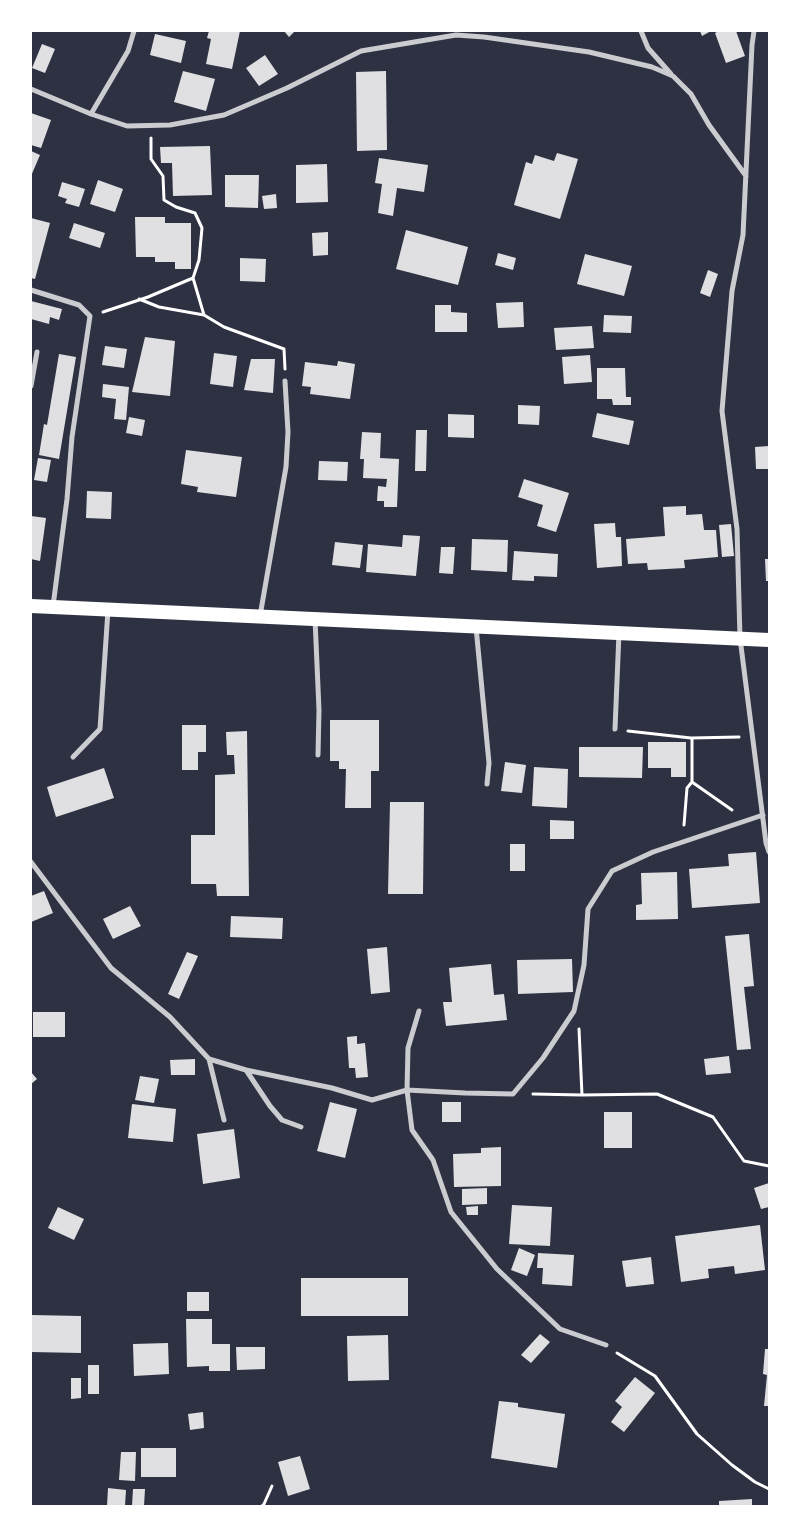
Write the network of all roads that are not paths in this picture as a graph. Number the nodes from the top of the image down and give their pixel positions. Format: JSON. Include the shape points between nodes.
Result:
{"nodes":[{"id":1,"x":134,"y":31,"type":"edge"},
{"id":2,"x":641,"y":31,"type":"edge"},
{"id":3,"x":754,"y":31,"type":"edge"},
{"id":4,"x":673,"y":76,"type":"junction"},
{"id":5,"x":31,"y":89,"type":"edge"},
{"id":6,"x":91,"y":114,"type":"junction"},
{"id":7,"x":746,"y":176,"type":"junction"},
{"id":8,"x":31,"y":290,"type":"edge"},
{"id":9,"x":37,"y":352,"type":"dead end"},
{"id":10,"x":285,"y":381,"type":"road end"},
{"id":11,"x":31,"y":386,"type":"edge"},
{"id":12,"x":31,"y":606,"type":"edge"},
{"id":13,"x":52,"y":607,"type":"junction"},
{"id":14,"x":108,"y":609,"type":"junction"},
{"id":15,"x":260,"y":616,"type":"junction"},
{"id":16,"x":315,"y":619,"type":"junction"},
{"id":17,"x":476,"y":626,"type":"junction"},
{"id":18,"x":619,"y":632,"type":"junction"},
{"id":19,"x":740,"y":638,"type":"junction"},
{"id":20,"x":769,"y":640,"type":"edge"},
{"id":21,"x":615,"y":729,"type":"road end"},
{"id":22,"x":318,"y":755,"type":"dead end"},
{"id":23,"x":73,"y":757,"type":"dead end"},
{"id":24,"x":487,"y":784,"type":"dead end"},
{"id":25,"x":763,"y":815,"type":"junction"},
{"id":26,"x":769,"y":852,"type":"edge"},
{"id":27,"x":31,"y":862,"type":"edge"},
{"id":28,"x":419,"y":1011,"type":"dead end"},
{"id":29,"x":209,"y":1059,"type":"junction"},
{"id":30,"x":246,"y":1070,"type":"junction"},
{"id":31,"x":407,"y":1090,"type":"junction"},
{"id":32,"x":224,"y":1120,"type":"dead end"},
{"id":33,"x":301,"y":1127,"type":"dead end"},
{"id":34,"x":606,"y":1345,"type":"road end"}],
"edges":[{"from":1,"to":6,"type":"street","via":[[128,51]]},
{"from":2,"to":4,"type":"street","via":[[648,48]]},
{"from":3,"to":7,"type":"street"},
{"from":4,"to":6,"type":"street","via":[[652,67],[589,52],[456,35],[361,51],[224,115],[170,125],[127,126]]},
{"from":4,"to":7,"type":"street","via":[[691,94],[709,126]]},
{"from":5,"to":6,"type":"street"},
{"from":7,"to":19,"type":"street","via":[[743,235],[732,291],[722,411],[737,529]]},
{"from":8,"to":13,"type":"street","via":[[79,305],[90,316]]},
{"from":9,"to":11,"type":"street"},
{"from":10,"to":15,"type":"street","via":[[286,467]]},
{"from":12,"to":13,"type":"highway"},
{"from":13,"to":14,"type":"highway"},
{"from":14,"to":15,"type":"highway"},
{"from":14,"to":23,"type":"street","via":[[100,729]]},
{"from":15,"to":16,"type":"highway"},
{"from":16,"to":17,"type":"highway"},
{"from":16,"to":22,"type":"street","via":[[320,710]]},
{"from":17,"to":18,"type":"highway"},
{"from":17,"to":24,"type":"street","via":[[488,754]]},
{"from":18,"to":19,"type":"highway"},
{"from":18,"to":21,"type":"street"},
{"from":19,"to":20,"type":"highway"},
{"from":19,"to":25,"type":"street"},
{"from":25,"to":26,"type":"street"},
{"from":25,"to":31,"type":"street","via":[[653,852],[612,870],[588,909],[584,965],[574,1011],[543,1058],[513,1094]]},
{"from":27,"to":29,"type":"street","via":[[111,968],[170,1017]]},
{"from":28,"to":31,"type":"street","via":[[408,1048]]},
{"from":29,"to":30,"type":"street"},
{"from":29,"to":32,"type":"street"},
{"from":30,"to":31,"type":"street","via":[[372,1100]]},
{"from":30,"to":33,"type":"street","via":[[282,1120]]},
{"from":31,"to":34,"type":"street","via":[[412,1130],[433,1160],[451,1212],[497,1270],[560,1329]]}]}
